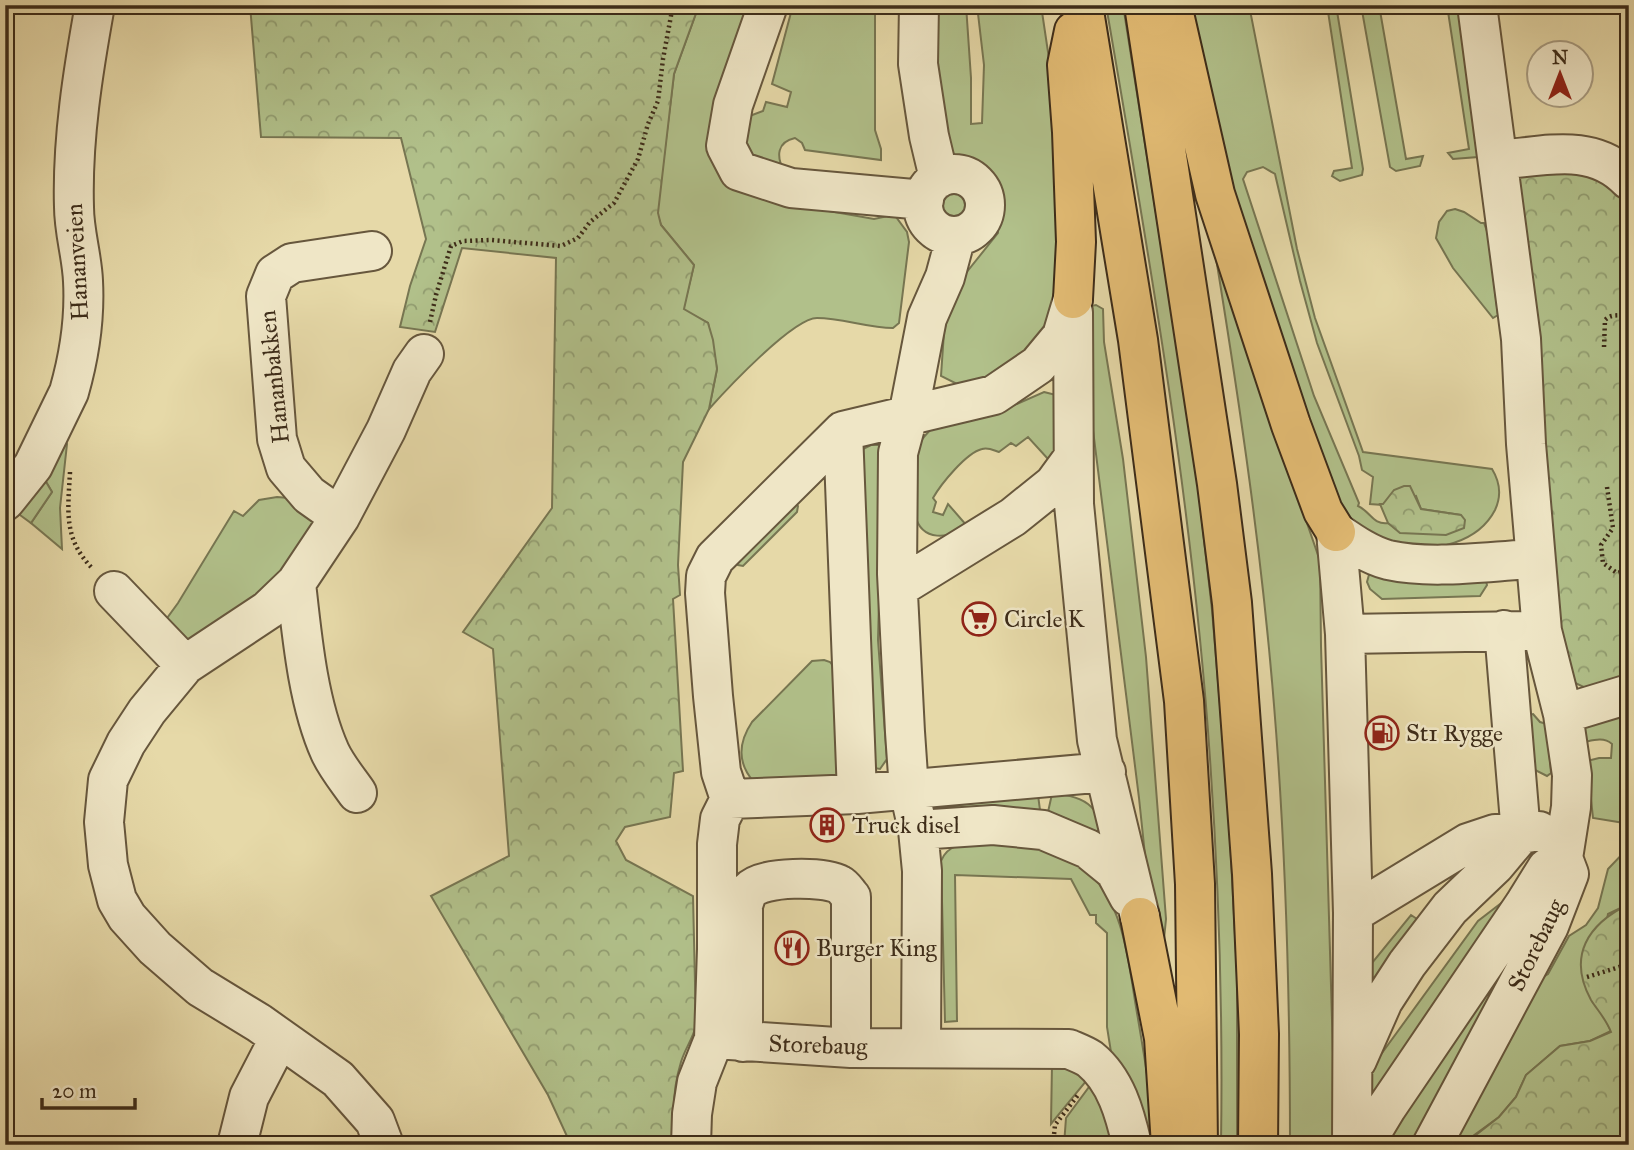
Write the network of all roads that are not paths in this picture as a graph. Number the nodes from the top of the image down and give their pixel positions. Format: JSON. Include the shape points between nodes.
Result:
{"nodes":[{"id":1,"x":94,"y":5,"type":"edge"},
{"id":2,"x":768,"y":5,"type":"edge"},
{"id":3,"x":919,"y":5,"type":"edge"},
{"id":4,"x":1081,"y":5,"type":"edge"},
{"id":5,"x":1144,"y":5,"type":"edge"},
{"id":6,"x":1172,"y":5,"type":"edge"},
{"id":7,"x":1477,"y":5,"type":"edge"},
{"id":8,"x":1499,"y":160,"type":"junction"},
{"id":9,"x":1629,"y":180,"type":"edge"},
{"id":10,"x":931,"y":189,"type":"junction"},
{"id":11,"x":956,"y":236,"type":"junction"},
{"id":12,"x":372,"y":251,"type":"dead end"},
{"id":13,"x":1073,"y":299,"type":"junction"},
{"id":14,"x":424,"y":354,"type":"road end"},
{"id":15,"x":908,"y":416,"type":"junction"},
{"id":16,"x":843,"y":431,"type":"junction"},
{"id":17,"x":1073,"y":458,"type":"junction"},
{"id":18,"x":5,"y":501,"type":"edge"},
{"id":19,"x":340,"y":517,"type":"junction"},
{"id":20,"x":1336,"y":532,"type":"junction"},
{"id":21,"x":1535,"y":559,"type":"junction"},
{"id":22,"x":296,"y":583,"type":"junction"},
{"id":23,"x":898,"y":588,"type":"junction"},
{"id":24,"x":114,"y":592,"type":"road end"},
{"id":25,"x":1504,"y":630,"type":"junction"},
{"id":26,"x":1542,"y":631,"type":"junction"},
{"id":27,"x":1345,"y":634,"type":"junction"},
{"id":28,"x":186,"y":665,"type":"junction"},
{"id":29,"x":1629,"y":694,"type":"edge"},
{"id":30,"x":1563,"y":714,"type":"junction"},
{"id":31,"x":1106,"y":772,"type":"junction"},
{"id":32,"x":909,"y":790,"type":"junction"},
{"id":33,"x":357,"y":793,"type":"dead end"},
{"id":34,"x":857,"y":794,"type":"junction"},
{"id":35,"x":730,"y":799,"type":"junction"},
{"id":36,"x":918,"y":830,"type":"junction"},
{"id":37,"x":1521,"y":834,"type":"junction"},
{"id":38,"x":1565,"y":842,"type":"junction"},
{"id":39,"x":1353,"y":913,"type":"junction"},
{"id":40,"x":1140,"y":917,"type":"junction"},
{"id":41,"x":279,"y":1039,"type":"junction"},
{"id":42,"x":728,"y":1040,"type":"junction"},
{"id":43,"x":921,"y":1047,"type":"junction"},
{"id":44,"x":851,"y":1048,"type":"junction"},
{"id":45,"x":1351,"y":1072,"type":"junction"},
{"id":46,"x":237,"y":1145,"type":"edge"},
{"id":47,"x":384,"y":1145,"type":"edge"},
{"id":48,"x":691,"y":1145,"type":"edge"},
{"id":49,"x":1132,"y":1145,"type":"edge"},
{"id":50,"x":1171,"y":1145,"type":"edge"},
{"id":51,"x":1198,"y":1145,"type":"edge"},
{"id":52,"x":1258,"y":1145,"type":"edge"},
{"id":53,"x":1352,"y":1145,"type":"edge"},
{"id":54,"x":1364,"y":1145,"type":"edge"},
{"id":55,"x":1433,"y":1145,"type":"edge"}],
"edges":[{"from":1,"to":18,"type":"street","name":"Hananveien","via":[[74,174],[83,321],[69,392],[33,466]]},
{"from":2,"to":10,"type":"street","via":[[733,105],[726,146],[739,171],[791,188]]},
{"from":3,"to":10,"type":"street","via":[[918,64]]},
{"from":4,"to":13,"type":"highway","via":[[1067,65],[1076,242]]},
{"from":4,"to":51,"type":"highway","via":[[1138,340],[1184,701],[1195,884]]},
{"from":5,"to":52,"type":"highway","via":[[1232,603],[1252,874]]},
{"from":6,"to":20,"type":"highway","via":[[1215,194],[1291,425],[1323,511]]},
{"from":7,"to":8,"type":"street","name":"Storebaug"},
{"from":8,"to":9,"type":"street","via":[[1569,153],[1608,162]]},
{"from":8,"to":21,"type":"street","name":"Storebaug","via":[[1521,339]]},
{"from":10,"to":11,"type":"street","via":[[924,209],[931,226]]},
{"from":10,"to":11,"type":"street","via":[[959,174],[969,177],[982,192],[981,221]]},
{"from":11,"to":15,"type":"street","via":[[927,318]]},
{"from":12,"to":19,"type":"street","name":"Hananbakken","via":[[292,263],[275,274],[266,296],[277,439],[286,468],[309,495]]},
{"from":13,"to":15,"type":"street","via":[[1062,336],[1038,365],[994,395]]},
{"from":13,"to":17,"type":"street"},
{"from":14,"to":19,"type":"street"},
{"from":15,"to":16,"type":"street"},
{"from":15,"to":23,"type":"street","via":[[898,453]]},
{"from":16,"to":34,"type":"street"},
{"from":16,"to":35,"type":"street","via":[[715,558],[706,576],[721,772]]},
{"from":17,"to":23,"type":"street","via":[[1054,484],[1013,517]]},
{"from":17,"to":31,"type":"street","via":[[1097,740]]},
{"from":19,"to":22,"type":"street"},
{"from":20,"to":21,"type":"street","via":[[1358,548],[1388,560],[1425,564]]},
{"from":20,"to":27,"type":"street"},
{"from":21,"to":26,"type":"street","name":"Storebaug"},
{"from":22,"to":28,"type":"street","via":[[268,610]]},
{"from":22,"to":33,"type":"street","via":[[324,733],[337,765]]},
{"from":23,"to":32,"type":"street"},
{"from":24,"to":28,"type":"street"},
{"from":25,"to":26,"type":"street"},
{"from":25,"to":27,"type":"street"},
{"from":25,"to":37,"type":"street"},
{"from":26,"to":30,"type":"street","name":"Storebaug"},
{"from":27,"to":39,"type":"street"},
{"from":28,"to":41,"type":"street","via":[[125,743],[108,780],[104,822],[108,865],[127,918],[155,948],[200,987]]},
{"from":29,"to":30,"type":"street"},
{"from":30,"to":38,"type":"street","name":"Storebaug","via":[[1572,775]]},
{"from":31,"to":32,"type":"street"},
{"from":31,"to":40,"type":"street"},
{"from":32,"to":34,"type":"street"},
{"from":32,"to":36,"type":"street"},
{"from":34,"to":35,"type":"street"},
{"from":35,"to":42,"type":"street","via":[[720,819],[717,844],[717,949]]},
{"from":36,"to":40,"type":"street","via":[[993,825],[1043,830],[1088,849],[1115,871]]},
{"from":36,"to":43,"type":"street"},
{"from":37,"to":38,"type":"street"},
{"from":37,"to":39,"type":"street","via":[[1494,834],[1468,843]]},
{"from":37,"to":45,"type":"street","via":[[1450,908],[1407,964],[1383,1001]]},
{"from":38,"to":54,"type":"street"},
{"from":38,"to":55,"type":"street","name":"Storebaug","via":[[1569,874],[1549,926]]},
{"from":39,"to":45,"type":"street"},
{"from":40,"to":50,"type":"highway","via":[[1164,1038]]},
{"from":41,"to":46,"type":"street","via":[[248,1097]]},
{"from":41,"to":47,"type":"street","via":[[338,1079],[375,1121]]},
{"from":42,"to":44,"type":"street","name":"Storebaug"},
{"from":42,"to":44,"type":"street","via":[[748,891],[779,879],[811,880],[840,885],[851,897]]},
{"from":42,"to":48,"type":"street","via":[[697,1082]]},
{"from":43,"to":44,"type":"street","name":"Storebaug"},
{"from":43,"to":49,"type":"street","name":"Storebaug","via":[[1069,1049],[1090,1059],[1120,1101]]},
{"from":45,"to":53,"type":"street"}]}
